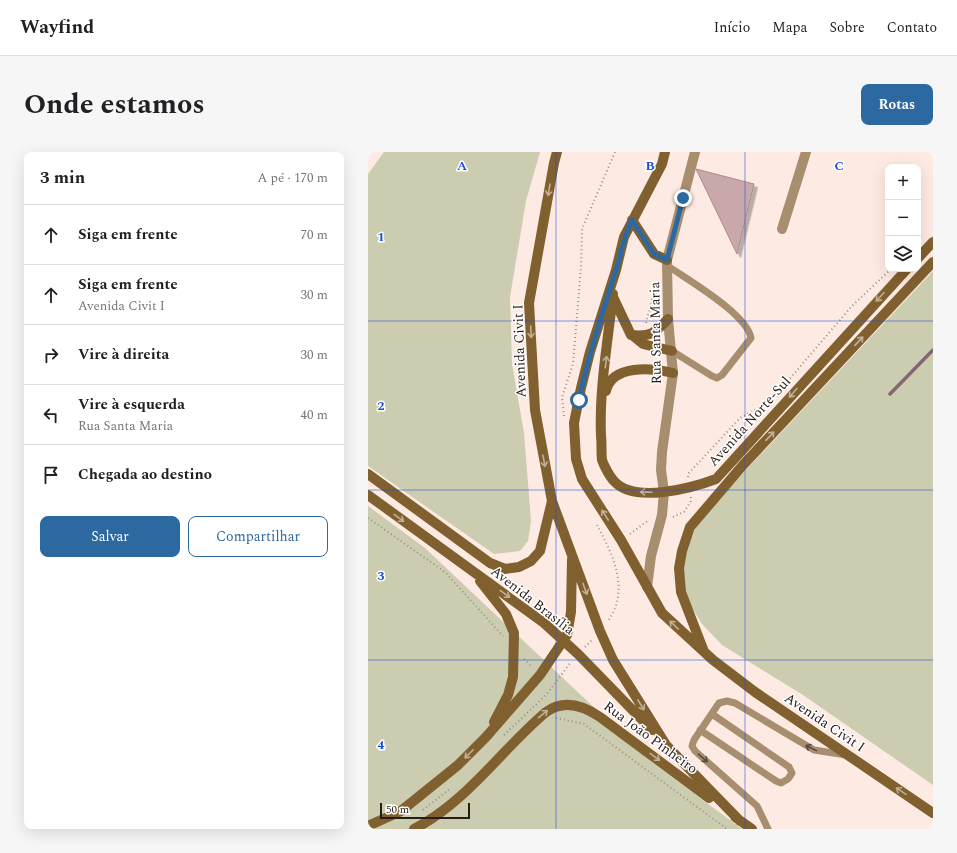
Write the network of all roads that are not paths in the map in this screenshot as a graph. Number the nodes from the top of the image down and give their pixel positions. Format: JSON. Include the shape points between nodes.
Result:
{"nodes":[{"id":1,"x":557,"y":152,"type":"edge"},
{"id":2,"x":695,"y":152,"type":"edge"},
{"id":3,"x":806,"y":152,"type":"edge"},
{"id":4,"x":665,"y":153,"type":"edge"},
{"id":5,"x":632,"y":220,"type":"junction"},
{"id":6,"x":782,"y":229,"type":"dead end"},
{"id":7,"x":933,"y":242,"type":"edge"},
{"id":8,"x":921,"y":255,"type":"edge"},
{"id":9,"x":933,"y":262,"type":"edge"},
{"id":10,"x":668,"y":263,"type":"junction"},
{"id":11,"x":616,"y":270,"type":"junction"},
{"id":12,"x":904,"y":272,"type":"edge"},
{"id":13,"x":613,"y":297,"type":"junction"},
{"id":14,"x":668,"y":319,"type":"junction"},
{"id":15,"x":631,"y":335,"type":"junction"},
{"id":16,"x":672,"y":351,"type":"junction"},
{"id":17,"x":673,"y":373,"type":"junction"},
{"id":18,"x":600,"y":412,"type":"junction"},
{"id":19,"x":368,"y":474,"type":"edge"},
{"id":20,"x":664,"y":492,"type":"junction"},
{"id":21,"x":368,"y":495,"type":"edge"},
{"id":22,"x":552,"y":501,"type":"junction"},
{"id":23,"x":572,"y":552,"type":"junction"},
{"id":24,"x":473,"y":572,"type":"junction"},
{"id":25,"x":647,"y":587,"type":"junction"},
{"id":26,"x":563,"y":639,"type":"junction"},
{"id":27,"x":704,"y":650,"type":"junction"},
{"id":28,"x":712,"y":714,"type":"junction"},
{"id":29,"x":700,"y":730,"type":"junction"},
{"id":30,"x":486,"y":737,"type":"junction"},
{"id":31,"x":666,"y":745,"type":"junction"},
{"id":32,"x":849,"y":756,"type":"junction"},
{"id":33,"x":933,"y":813,"type":"edge"},
{"id":34,"x":740,"y":820,"type":"junction"},
{"id":35,"x":368,"y":826,"type":"edge"},
{"id":36,"x":414,"y":829,"type":"edge"},
{"id":37,"x":752,"y":829,"type":"edge"},
{"id":38,"x":768,"y":829,"type":"edge"}],
"edges":[{"from":1,"to":22,"type":"main road","name":"Avenida Civit I","one_way":true,"via":[[529,303],[535,410]]},
{"from":2,"to":10,"type":"street","name":"Rua Santa Maria"},
{"from":3,"to":6,"type":"street"},
{"from":4,"to":5,"type":"main road","via":[[662,164]]},
{"from":5,"to":10,"type":"main road","via":[[654,254]]},
{"from":5,"to":11,"type":"main road","via":[[624,237]]},
{"from":7,"to":8,"type":"main road"},
{"from":27,"to":9,"type":"main road","name":"Avenida Norte-Sul","one_way":true,"via":[[681,592],[679,568],[690,527],[743,465]]},
{"from":10,"to":14,"type":"street","name":"Rua Santa Maria"},
{"from":10,"to":16,"type":"lane","via":[[732,310],[750,331],[751,338],[717,378]]},
{"from":11,"to":13,"type":"main road","name":"Avenida Norte-Sul"},
{"from":25,"to":11,"type":"main road","name":"Avenida Civit I","one_way":true,"via":[[582,479],[574,444],[574,423],[581,388]]},
{"from":12,"to":20,"type":"main road","name":"Avenida Norte-Sul","one_way":true,"via":[[716,479],[689,488]]},
{"from":13,"to":15,"type":"main road"},
{"from":18,"to":13,"type":"main road","name":"Avenida Norte-Sul","one_way":true},
{"from":14,"to":15,"type":"main road","via":[[658,330],[647,336]]},
{"from":14,"to":16,"type":"street","name":"Rua Santa Maria"},
{"from":15,"to":16,"type":"main road","via":[[643,344]]},
{"from":16,"to":17,"type":"street","name":"Rua Santa Maria"},
{"from":17,"to":18,"type":"main road","via":[[657,369],[615,375],[607,386]]},
{"from":17,"to":20,"type":"street","name":"Rua Santa Maria","via":[[662,452]]},
{"from":20,"to":18,"type":"main road","name":"Avenida Norte-Sul","one_way":true,"via":[[627,490],[614,482],[602,461]]},
{"from":19,"to":22,"type":"main road","name":"Avenida Brasília","via":[[490,563],[505,569],[519,568],[531,561],[540,551]]},
{"from":20,"to":25,"type":"street","name":"Rua Santa Maria","via":[[662,516],[651,556]]},
{"from":21,"to":24,"type":"main road","name":"Avenida Brasília","one_way":true},
{"from":22,"to":23,"type":"main road"},
{"from":23,"to":26,"type":"main road","via":[[570,612]]},
{"from":23,"to":31,"type":"main road","one_way":true,"via":[[613,660]]},
{"from":24,"to":26,"type":"main road","name":"Avenida Brasília","one_way":true},
{"from":24,"to":30,"type":"main road","via":[[506,614],[514,633],[513,676],[508,695]]},
{"from":27,"to":25,"type":"main road","name":"Avenida Civit I","one_way":true,"via":[[662,612]]},
{"from":26,"to":30,"type":"main road","via":[[540,675]]},
{"from":26,"to":31,"type":"main road","name":"Avenida Brasília"},
{"from":27,"to":32,"type":"main road","name":"Avenida Civit I","via":[[755,692]]},
{"from":28,"to":29,"type":"lane"},
{"from":28,"to":29,"type":"lane","via":[[789,767],[792,773],[788,779],[781,783],[776,781]]},
{"from":32,"to":28,"type":"lane","one_way":true,"via":[[814,750],[736,703],[719,703]]},
{"from":29,"to":38,"type":"lane","one_way":true,"via":[[692,746],[695,751],[757,806]]},
{"from":30,"to":35,"type":"main road","one_way":true,"via":[[458,765],[401,811]]},
{"from":31,"to":34,"type":"main road"},
{"from":33,"to":32,"type":"main road","name":"Avenida Civit I","one_way":true},
{"from":36,"to":34,"type":"main road","name":"Rua João Pinheiro","one_way":true,"via":[[433,818],[473,785],[546,712],[552,708],[573,704],[600,716]]},
{"from":34,"to":37,"type":"main road"}]}
